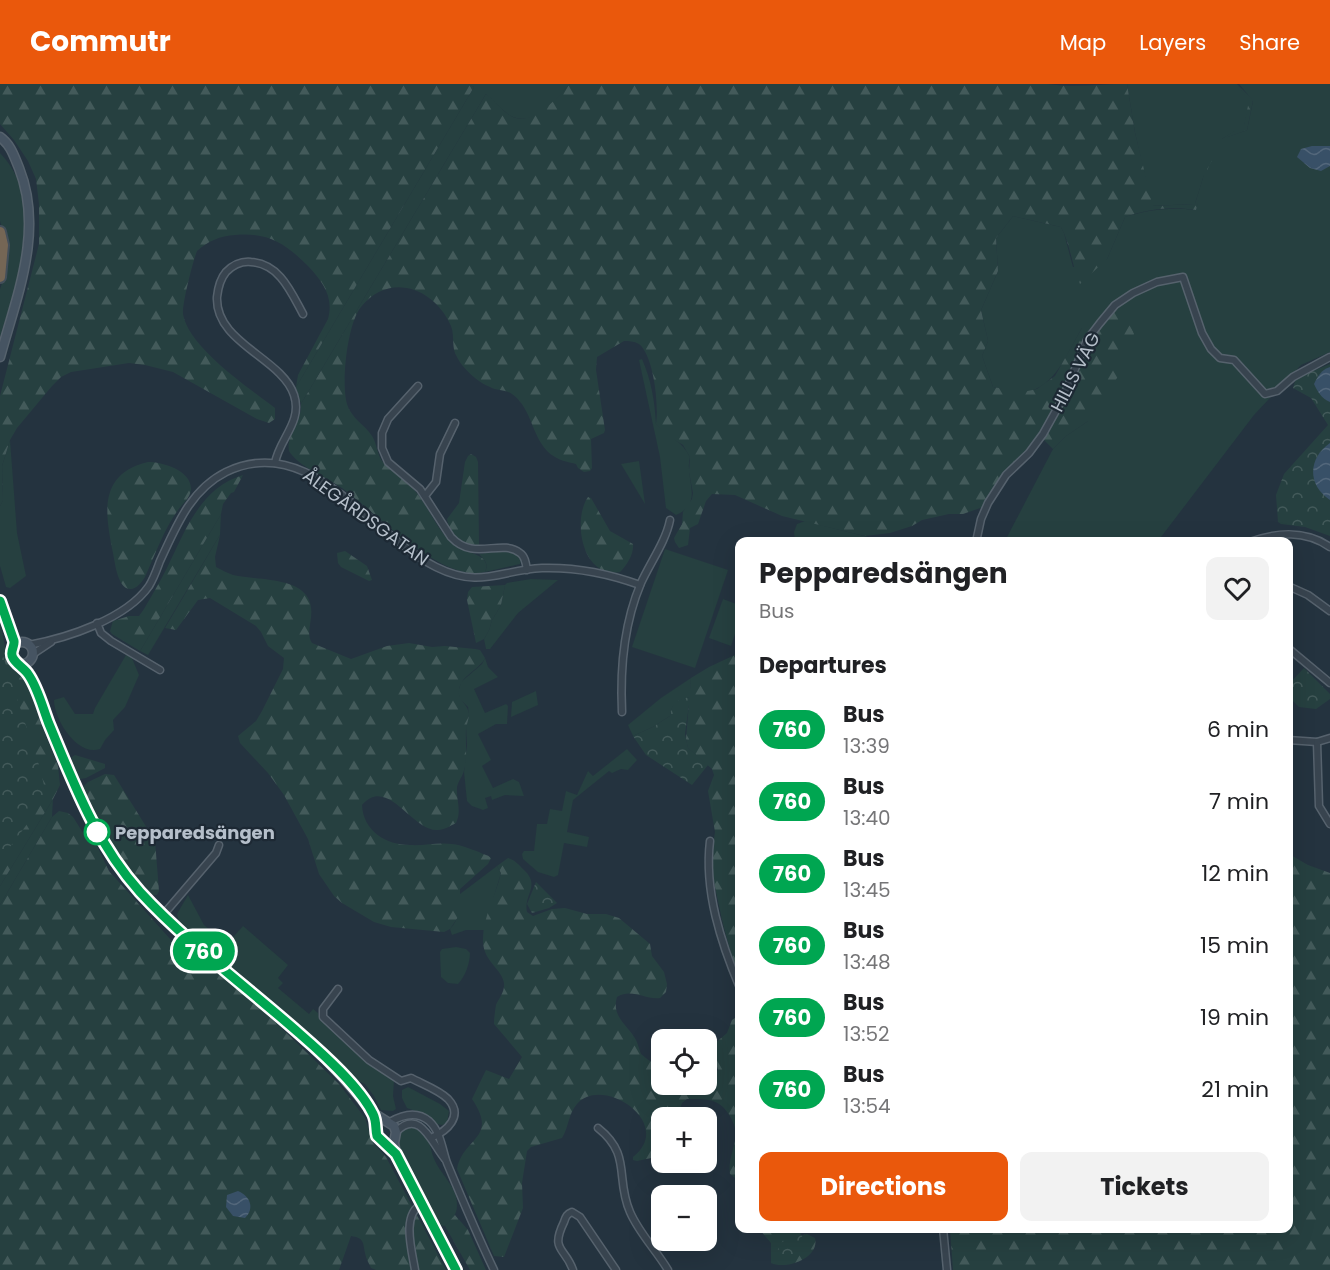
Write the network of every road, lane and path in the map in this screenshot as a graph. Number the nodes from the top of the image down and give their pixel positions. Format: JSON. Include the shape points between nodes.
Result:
{"nodes":[{"id":1,"x":0,"y":137,"type":"edge"},
{"id":2,"x":0,"y":146,"type":"edge"},
{"id":3,"x":16,"y":162,"type":"junction"},
{"id":4,"x":0,"y":232,"type":"edge"},
{"id":5,"x":0,"y":277,"type":"edge"},
{"id":6,"x":303,"y":314,"type":"dead end"},
{"id":7,"x":0,"y":357,"type":"edge"},
{"id":8,"x":1330,"y":357,"type":"edge"},
{"id":9,"x":418,"y":386,"type":"dead end"},
{"id":10,"x":455,"y":423,"type":"dead end"},
{"id":11,"x":275,"y":463,"type":"junction"},
{"id":12,"x":425,"y":496,"type":"junction"},
{"id":13,"x":670,"y":520,"type":"dead end"},
{"id":14,"x":977,"y":537,"type":"edge"},
{"id":15,"x":1263,"y":537,"type":"edge"},
{"id":16,"x":1330,"y":547,"type":"edge"},
{"id":17,"x":527,"y":570,"type":"junction"},
{"id":18,"x":640,"y":585,"type":"junction"},
{"id":19,"x":1293,"y":588,"type":"edge"},
{"id":20,"x":0,"y":601,"type":"edge"},
{"id":21,"x":1330,"y":611,"type":"edge"},
{"id":22,"x":97,"y":623,"type":"junction"},
{"id":23,"x":9,"y":624,"type":"junction"},
{"id":24,"x":54,"y":640,"type":"junction"},
{"id":25,"x":27,"y":643,"type":"junction"},
{"id":26,"x":15,"y":645,"type":"junction"},
{"id":27,"x":1293,"y":652,"type":"edge"},
{"id":28,"x":31,"y":658,"type":"junction"},
{"id":29,"x":19,"y":663,"type":"junction"},
{"id":30,"x":160,"y":670,"type":"dead end"},
{"id":31,"x":29,"y":675,"type":"junction"},
{"id":32,"x":1330,"y":683,"type":"edge"},
{"id":33,"x":622,"y":712,"type":"dead end"},
{"id":34,"x":1330,"y":738,"type":"edge"},
{"id":35,"x":1293,"y":740,"type":"edge"},
{"id":36,"x":1317,"y":742,"type":"junction"},
{"id":37,"x":1330,"y":824,"type":"edge"},
{"id":38,"x":710,"y":841,"type":"dead end"},
{"id":39,"x":219,"y":845,"type":"dead end"},
{"id":40,"x":163,"y":915,"type":"junction"},
{"id":41,"x":735,"y":975,"type":"edge"},
{"id":42,"x":338,"y":989,"type":"dead end"},
{"id":43,"x":372,"y":1113,"type":"junction"},
{"id":44,"x":388,"y":1121,"type":"junction"},
{"id":45,"x":377,"y":1127,"type":"junction"},
{"id":46,"x":598,"y":1128,"type":"dead end"},
{"id":47,"x":395,"y":1134,"type":"junction"},
{"id":48,"x":435,"y":1137,"type":"junction"},
{"id":49,"x":381,"y":1140,"type":"junction"},
{"id":50,"x":396,"y":1154,"type":"junction"},
{"id":51,"x":422,"y":1204,"type":"junction"},
{"id":52,"x":943,"y":1233,"type":"edge"},
{"id":53,"x":415,"y":1270,"type":"edge"},
{"id":54,"x":456,"y":1270,"type":"edge"},
{"id":55,"x":494,"y":1270,"type":"edge"},
{"id":56,"x":573,"y":1270,"type":"edge"},
{"id":57,"x":616,"y":1270,"type":"edge"},
{"id":58,"x":668,"y":1270,"type":"edge"},
{"id":59,"x":947,"y":1270,"type":"edge"}],
"edges":[{"from":1,"to":3,"type":"street"},
{"from":2,"to":3,"type":"street"},
{"from":3,"to":7,"type":"street","via":[[29,202],[30,233]]},
{"from":4,"to":5,"type":"highway"},
{"from":6,"to":11,"type":"street","via":[[280,275],[259,263],[235,266],[225,273],[219,285],[218,309],[224,324],[283,378],[295,395],[294,421]]},
{"from":8,"to":14,"type":"street","name":"HILLS VÄG","via":[[1293,377],[1277,391],[1265,394],[1234,360],[1220,358],[1211,349],[1183,277],[1157,282],[1133,293],[1115,305],[1087,340],[1043,434],[1006,475],[988,503]]},
{"from":9,"to":12,"type":"street","name":"ÅLEGÅRDSGATAN","via":[[388,419],[381,443],[388,462]]},
{"from":10,"to":12,"type":"street","via":[[440,454],[435,485]]},
{"from":11,"to":17,"type":"street","name":"ÅLEGÅRDSGATAN","via":[[298,468],[317,478],[420,557],[445,571],[489,578]]},
{"from":11,"to":22,"type":"street","name":"ÅLEGÅRDSGATAN","via":[[233,469],[195,495],[147,588],[129,606]]},
{"from":12,"to":17,"type":"street","name":"ÅLEGÅRDSGATAN","via":[[457,543],[470,549],[517,551]]},
{"from":13,"to":18,"type":"street"},
{"from":15,"to":16,"type":"street","via":[[1297,534]]},
{"from":17,"to":18,"type":"street","name":"ÅLEGÅRDSGATAN","via":[[575,570]]},
{"from":18,"to":33,"type":"street","via":[[625,639]]},
{"from":19,"to":21,"type":"street"},
{"from":20,"to":23,"type":"street"},
{"from":22,"to":24,"type":"street","name":"ÅLEGÅRDSGATAN"},
{"from":22,"to":30,"type":"street","via":[[111,641]]},
{"from":23,"to":25,"type":"street"},
{"from":23,"to":26,"type":"street"},
{"from":24,"to":25,"type":"street","name":"ÅLEGÅRDSGATAN"},
{"from":24,"to":28,"type":"street","name":"ÅLEGÅRDSGATAN"},
{"from":25,"to":26,"type":"street"},
{"from":25,"to":28,"type":"street"},
{"from":26,"to":29,"type":"street","via":[[12,656]]},
{"from":27,"to":32,"type":"street"},
{"from":28,"to":29,"type":"street"},
{"from":28,"to":31,"type":"street"},
{"from":29,"to":31,"type":"street"},
{"from":31,"to":40,"type":"street","via":[[97,832],[130,880]]},
{"from":34,"to":36,"type":"street"},
{"from":35,"to":36,"type":"street"},
{"from":36,"to":37,"type":"street","via":[[1319,806]]},
{"from":38,"to":41,"type":"street","via":[[708,866],[714,904]]},
{"from":39,"to":40,"type":"street"},
{"from":40,"to":43,"type":"street","via":[[324,1056]]},
{"from":42,"to":48,"type":"street","via":[[323,1009],[323,1017],[376,1066],[401,1081],[411,1078],[450,1101],[453,1122]]},
{"from":43,"to":44,"type":"street"},
{"from":43,"to":45,"type":"street"},
{"from":44,"to":45,"type":"street"},
{"from":44,"to":47,"type":"street"},
{"from":44,"to":48,"type":"street","via":[[417,1115],[428,1120]]},
{"from":45,"to":49,"type":"street","via":[[376,1135]]},
{"from":46,"to":58,"type":"street","via":[[618,1150],[631,1214]]},
{"from":47,"to":48,"type":"street","via":[[406,1125],[415,1124]]},
{"from":47,"to":49,"type":"street","via":[[388,1141]]},
{"from":47,"to":50,"type":"street"},
{"from":48,"to":55,"type":"street"},
{"from":49,"to":50,"type":"street"},
{"from":50,"to":51,"type":"street"},
{"from":51,"to":53,"type":"street","via":[[415,1208],[409,1226]]},
{"from":51,"to":54,"type":"street"},
{"from":52,"to":59,"type":"street"},
{"from":56,"to":57,"type":"street","via":[[558,1240],[566,1216],[572,1212],[580,1216]]}]}
